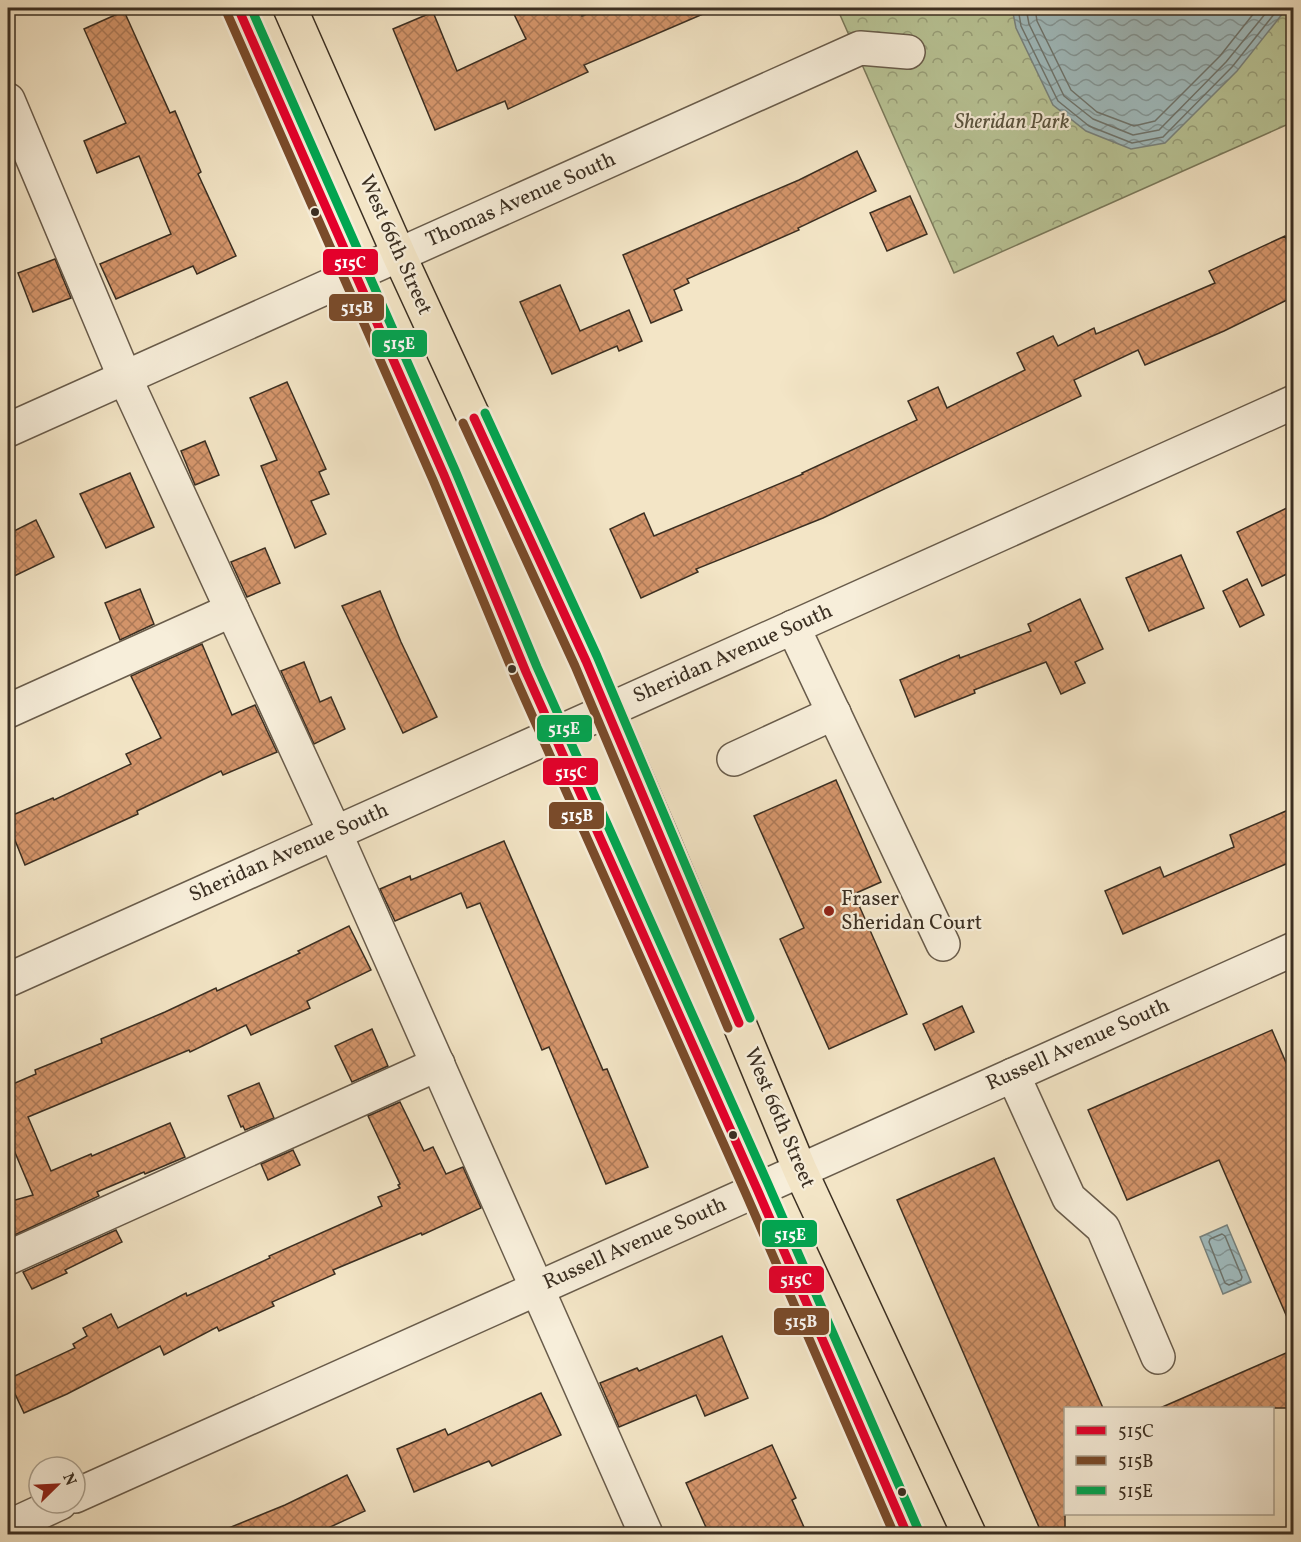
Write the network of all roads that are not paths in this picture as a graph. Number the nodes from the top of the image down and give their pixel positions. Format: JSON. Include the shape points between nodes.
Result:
{"nodes":[{"id":1,"x":238,"y":8,"type":"edge"},
{"id":2,"x":290,"y":8,"type":"edge"},
{"id":3,"x":908,"y":52,"type":"dead end"},
{"id":4,"x":8,"y":100,"type":"edge"},
{"id":5,"x":19,"y":160,"type":"edge"},
{"id":6,"x":399,"y":255,"type":"junction"},
{"id":7,"x":355,"y":274,"type":"junction"},
{"id":8,"x":125,"y":378,"type":"junction"},
{"id":9,"x":1293,"y":402,"type":"edge"},
{"id":10,"x":8,"y":430,"type":"edge"},
{"id":11,"x":232,"y":610,"type":"junction"},
{"id":12,"x":793,"y":627,"type":"junction"},
{"id":13,"x":607,"y":710,"type":"junction"},
{"id":14,"x":8,"y":711,"type":"edge"},
{"id":15,"x":834,"y":713,"type":"junction"},
{"id":16,"x":554,"y":734,"type":"junction"},
{"id":17,"x":734,"y":759,"type":"dead end"},
{"id":18,"x":335,"y":833,"type":"junction"},
{"id":19,"x":943,"y":944,"type":"dead end"},
{"id":20,"x":1293,"y":949,"type":"edge"},
{"id":21,"x":8,"y":980,"type":"edge"},
{"id":22,"x":438,"y":1064,"type":"junction"},
{"id":23,"x":1013,"y":1075,"type":"junction"},
{"id":24,"x":800,"y":1170,"type":"junction"},
{"id":25,"x":758,"y":1189,"type":"junction"},
{"id":26,"x":8,"y":1258,"type":"edge"},
{"id":27,"x":537,"y":1288,"type":"junction"},
{"id":28,"x":1158,"y":1357,"type":"dead end"},
{"id":29,"x":87,"y":1491,"type":"edge"},
{"id":30,"x":34,"y":1515,"type":"edge"},
{"id":31,"x":8,"y":1527,"type":"edge"},
{"id":32,"x":635,"y":1531,"type":"edge"},
{"id":33,"x":907,"y":1534,"type":"edge"},
{"id":34,"x":969,"y":1534,"type":"edge"}],
"edges":[{"from":1,"to":7,"type":"main road"},
{"from":2,"to":6,"type":"main road","name":"West 66th Street"},
{"from":3,"to":6,"type":"street","name":"Thomas Avenue South","via":[[860,48]]},
{"from":4,"to":5,"type":"street"},
{"from":5,"to":8,"type":"street"},
{"from":6,"to":7,"type":"street","name":"Thomas Avenue South"},
{"from":6,"to":13,"type":"main road","name":"West 66th Street"},
{"from":7,"to":8,"type":"street","name":"Thomas Avenue South"},
{"from":7,"to":16,"type":"main road"},
{"from":8,"to":10,"type":"street","name":"Thomas Avenue South"},
{"from":8,"to":11,"type":"street"},
{"from":9,"to":12,"type":"street","name":"Sheridan Avenue South"},
{"from":11,"to":14,"type":"street"},
{"from":11,"to":18,"type":"street"},
{"from":12,"to":13,"type":"street","name":"Sheridan Avenue South"},
{"from":12,"to":15,"type":"street"},
{"from":13,"to":16,"type":"street","name":"Sheridan Avenue South"},
{"from":13,"to":24,"type":"main road","name":"West 66th Street"},
{"from":15,"to":17,"type":"street"},
{"from":15,"to":19,"type":"street"},
{"from":16,"to":18,"type":"street","name":"Sheridan Avenue South"},
{"from":16,"to":25,"type":"main road"},
{"from":18,"to":21,"type":"street","name":"Sheridan Avenue South"},
{"from":18,"to":22,"type":"street"},
{"from":20,"to":23,"type":"street","name":"Russell Avenue South"},
{"from":22,"to":26,"type":"street"},
{"from":22,"to":27,"type":"street"},
{"from":23,"to":24,"type":"street","name":"Russell Avenue South"},
{"from":23,"to":28,"type":"street","via":[[1069,1198],[1102,1228]]},
{"from":24,"to":25,"type":"street","name":"Russell Avenue South"},
{"from":24,"to":34,"type":"main road","name":"West 66th Street"},
{"from":25,"to":27,"type":"street","name":"Russell Avenue South"},
{"from":25,"to":33,"type":"main road"},
{"from":27,"to":29,"type":"street","name":"Russell Avenue South"},
{"from":27,"to":32,"type":"street"},
{"from":30,"to":31,"type":"street"}]}
